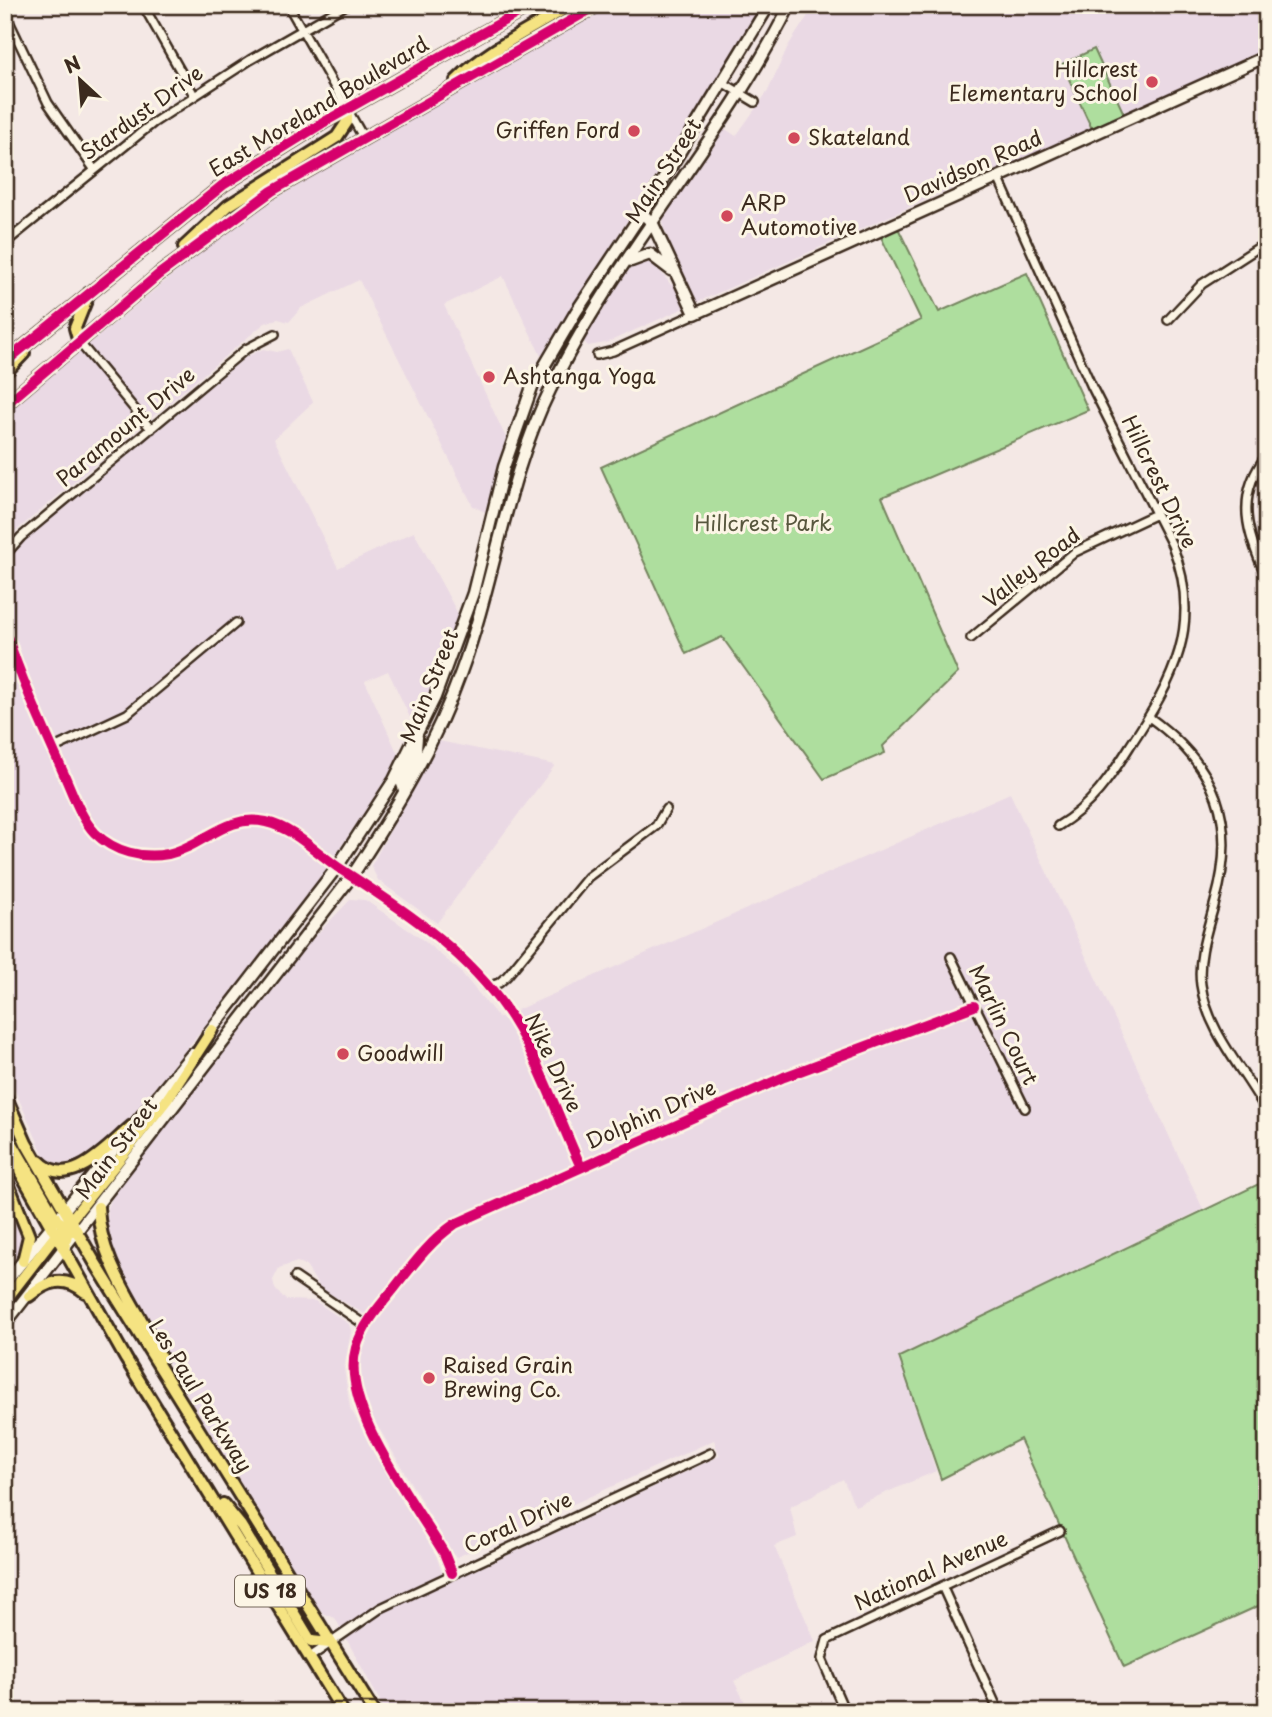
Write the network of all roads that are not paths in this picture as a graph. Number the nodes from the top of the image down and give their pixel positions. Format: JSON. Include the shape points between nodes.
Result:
{"nodes":[{"id":1,"x":143,"y":5,"type":"edge"},
{"id":2,"x":288,"y":5,"type":"edge"},
{"id":3,"x":346,"y":5,"type":"edge"},
{"id":4,"x":532,"y":5,"type":"edge"},
{"id":5,"x":571,"y":5,"type":"edge"},
{"id":6,"x":598,"y":5,"type":"edge"},
{"id":7,"x":769,"y":5,"type":"edge"},
{"id":8,"x":784,"y":5,"type":"edge"},
{"id":9,"x":790,"y":5,"type":"edge"},
{"id":10,"x":5,"y":13,"type":"edge"},
{"id":11,"x":303,"y":30,"type":"junction"},
{"id":12,"x":775,"y":31,"type":"junction"},
{"id":13,"x":1267,"y":56,"type":"edge"},
{"id":14,"x":722,"y":82,"type":"junction"},
{"id":15,"x":447,"y":90,"type":"junction"},
{"id":16,"x":738,"y":93,"type":"junction"},
{"id":17,"x":194,"y":95,"type":"junction"},
{"id":18,"x":755,"y":102,"type":"dead end"},
{"id":19,"x":347,"y":109,"type":"junction"},
{"id":20,"x":363,"y":137,"type":"junction"},
{"id":21,"x":94,"y":169,"type":"junction"},
{"id":22,"x":998,"y":177,"type":"junction"},
{"id":23,"x":642,"y":213,"type":"junction"},
{"id":24,"x":653,"y":224,"type":"junction"},
{"id":25,"x":1267,"y":242,"type":"edge"},
{"id":26,"x":5,"y":243,"type":"edge"},
{"id":27,"x":626,"y":265,"type":"junction"},
{"id":28,"x":158,"y":275,"type":"junction"},
{"id":29,"x":678,"y":278,"type":"junction"},
{"id":30,"x":90,"y":291,"type":"junction"},
{"id":31,"x":695,"y":314,"type":"junction"},
{"id":32,"x":1168,"y":320,"type":"dead end"},
{"id":33,"x":275,"y":334,"type":"dead end"},
{"id":34,"x":36,"y":336,"type":"junction"},
{"id":35,"x":79,"y":342,"type":"junction"},
{"id":36,"x":597,"y":355,"type":"dead end"},
{"id":37,"x":5,"y":362,"type":"edge"},
{"id":38,"x":5,"y":373,"type":"edge"},
{"id":39,"x":533,"y":387,"type":"junction"},
{"id":40,"x":548,"y":393,"type":"junction"},
{"id":41,"x":5,"y":405,"type":"edge"},
{"id":42,"x":151,"y":429,"type":"junction"},
{"id":43,"x":1267,"y":455,"type":"edge"},
{"id":44,"x":507,"y":458,"type":"junction"},
{"id":45,"x":522,"y":462,"type":"junction"},
{"id":46,"x":498,"y":487,"type":"junction"},
{"id":47,"x":514,"y":491,"type":"junction"},
{"id":48,"x":1156,"y":514,"type":"junction"},
{"id":49,"x":5,"y":555,"type":"edge"},
{"id":50,"x":1267,"y":578,"type":"edge"},
{"id":51,"x":236,"y":623,"type":"dead end"},
{"id":52,"x":5,"y":630,"type":"edge"},
{"id":53,"x":971,"y":638,"type":"dead end"},
{"id":54,"x":8,"y":648,"type":"edge"},
{"id":55,"x":1149,"y":717,"type":"junction"},
{"id":56,"x":417,"y":733,"type":"junction"},
{"id":57,"x":52,"y":749,"type":"junction"},
{"id":58,"x":404,"y":790,"type":"junction"},
{"id":59,"x":666,"y":809,"type":"dead end"},
{"id":60,"x":1058,"y":826,"type":"dead end"},
{"id":61,"x":337,"y":867,"type":"junction"},
{"id":62,"x":352,"y":876,"type":"junction"},
{"id":63,"x":951,"y":957,"type":"dead end"},
{"id":64,"x":486,"y":987,"type":"junction"},
{"id":65,"x":975,"y":1006,"type":"junction"},
{"id":66,"x":212,"y":1030,"type":"junction"},
{"id":67,"x":5,"y":1096,"type":"edge"},
{"id":68,"x":1266,"y":1107,"type":"edge"},
{"id":69,"x":1025,"y":1108,"type":"dead end"},
{"id":70,"x":132,"y":1126,"type":"junction"},
{"id":71,"x":5,"y":1131,"type":"edge"},
{"id":72,"x":5,"y":1145,"type":"edge"},
{"id":73,"x":32,"y":1153,"type":"junction"},
{"id":74,"x":580,"y":1167,"type":"junction"},
{"id":75,"x":5,"y":1175,"type":"edge"},
{"id":76,"x":98,"y":1207,"type":"junction"},
{"id":77,"x":63,"y":1225,"type":"junction"},
{"id":78,"x":64,"y":1249,"type":"junction"},
{"id":79,"x":23,"y":1261,"type":"junction"},
{"id":80,"x":295,"y":1277,"type":"dead end"},
{"id":81,"x":5,"y":1283,"type":"edge"},
{"id":82,"x":29,"y":1296,"type":"junction"},
{"id":83,"x":90,"y":1298,"type":"junction"},
{"id":84,"x":5,"y":1301,"type":"edge"},
{"id":85,"x":5,"y":1324,"type":"edge"},
{"id":86,"x":365,"y":1325,"type":"junction"},
{"id":87,"x":176,"y":1393,"type":"junction"},
{"id":88,"x":711,"y":1453,"type":"dead end"},
{"id":89,"x":196,"y":1470,"type":"junction"},
{"id":90,"x":1060,"y":1531,"type":"dead end"},
{"id":91,"x":452,"y":1573,"type":"junction"},
{"id":92,"x":942,"y":1586,"type":"junction"},
{"id":93,"x":330,"y":1643,"type":"junction"},
{"id":94,"x":310,"y":1657,"type":"junction"},
{"id":95,"x":343,"y":1712,"type":"edge"},
{"id":96,"x":374,"y":1712,"type":"edge"},
{"id":97,"x":845,"y":1712,"type":"edge"},
{"id":98,"x":999,"y":1712,"type":"edge"}],
"edges":[{"from":1,"to":17,"type":"street"},
{"from":2,"to":11,"type":"street"},
{"from":3,"to":11,"type":"street","name":"Stardust Drive"},
{"from":4,"to":19,"type":"main road","name":"East Moreland Boulevard"},
{"from":5,"to":15,"type":"main road","via":[[471,66]]},
{"from":6,"to":15,"type":"main road"},
{"from":7,"to":14,"type":"main road","name":"Main Street"},
{"from":8,"to":12,"type":"main road"},
{"from":9,"to":12,"type":"main road","name":"Main Street"},
{"from":10,"to":21,"type":"street","via":[[48,103]]},
{"from":11,"to":17,"type":"street","name":"Stardust Drive"},
{"from":11,"to":19,"type":"street"},
{"from":12,"to":16,"type":"main road","name":"Main Street"},
{"from":13,"to":22,"type":"main road","name":"Davidson Road"},
{"from":14,"to":16,"type":"street"},
{"from":14,"to":23,"type":"main road","name":"Main Street"},
{"from":15,"to":20,"type":"main road"},
{"from":16,"to":18,"type":"street"},
{"from":16,"to":24,"type":"main road","name":"Main Street"},
{"from":17,"to":21,"type":"street","name":"Stardust Drive"},
{"from":19,"to":20,"type":"street"},
{"from":19,"to":28,"type":"main road","via":[[347,122],[337,137],[228,206]]},
{"from":19,"to":30,"type":"main road","name":"East Moreland Boulevard","via":[[223,185]]},
{"from":20,"to":28,"type":"main road","via":[[272,191]]},
{"from":21,"to":26,"type":"street","name":"Stardust Drive"},
{"from":22,"to":31,"type":"main road","name":"Davidson Road"},
{"from":22,"to":48,"type":"street","name":"Hillcrest Drive","via":[[1092,387]]},
{"from":23,"to":24,"type":"main road"},
{"from":23,"to":39,"type":"main road","name":"Main Street"},
{"from":24,"to":27,"type":"main road","name":"Main Street"},
{"from":24,"to":29,"type":"main road"},
{"from":25,"to":32,"type":"street","via":[[1202,284]]},
{"from":27,"to":29,"type":"main road","via":[[650,254]]},
{"from":27,"to":40,"type":"main road","name":"Main Street","via":[[582,327]]},
{"from":28,"to":35,"type":"main road"},
{"from":29,"to":31,"type":"main road"},
{"from":30,"to":34,"type":"main road","name":"East Moreland Boulevard"},
{"from":30,"to":35,"type":"main road","via":[[75,328]]},
{"from":31,"to":36,"type":"street","name":"Davidson Road"},
{"from":33,"to":42,"type":"street","name":"Paramount Drive","via":[[246,349]]},
{"from":34,"to":37,"type":"main road","name":"East Moreland Boulevard"},
{"from":34,"to":38,"type":"main road"},
{"from":35,"to":41,"type":"main road"},
{"from":35,"to":42,"type":"street"},
{"from":39,"to":40,"type":"main road"},
{"from":39,"to":44,"type":"main road","name":"Main Street"},
{"from":40,"to":45,"type":"main road","name":"Main Street"},
{"from":42,"to":49,"type":"street","name":"Paramount Drive"},
{"from":43,"to":50,"type":"street","via":[[1250,484],[1245,513],[1252,547]]},
{"from":44,"to":45,"type":"main road"},
{"from":44,"to":46,"type":"main road","name":"Main Street"},
{"from":45,"to":47,"type":"main road","name":"Main Street"},
{"from":46,"to":47,"type":"main road"},
{"from":46,"to":56,"type":"main road","name":"Main Street","via":[[473,593]]},
{"from":47,"to":58,"type":"main road","name":"Main Street","via":[[462,670]]},
{"from":48,"to":53,"type":"street","name":"Valley Road","via":[[1075,552]]},
{"from":48,"to":55,"type":"street","name":"Hillcrest Drive","via":[[1179,564],[1186,607],[1174,672]]},
{"from":51,"to":57,"type":"street","via":[[127,714]]},
{"from":52,"to":54,"type":"street"},
{"from":54,"to":57,"type":"street"},
{"from":55,"to":60,"type":"street","name":"Hillcrest Drive","via":[[1097,795]]},
{"from":55,"to":68,"type":"street","via":[[1199,764],[1222,813],[1225,867],[1202,957],[1201,984],[1217,1030]]},
{"from":56,"to":58,"type":"main road","via":[[416,750],[401,781]]},
{"from":56,"to":61,"type":"main road","name":"Main Street","via":[[394,780]]},
{"from":57,"to":61,"type":"street","via":[[91,828],[120,850],[165,855],[228,824],[255,820],[301,838]]},
{"from":58,"to":62,"type":"main road","name":"Main Street"},
{"from":59,"to":64,"type":"street","via":[[656,826],[588,877],[508,976]]},
{"from":61,"to":62,"type":"street"},
{"from":61,"to":66,"type":"main road","name":"Main Street"},
{"from":62,"to":64,"type":"street","name":"Nike Drive","via":[[440,941]]},
{"from":62,"to":76,"type":"main road","name":"Main Street"},
{"from":63,"to":65,"type":"street","name":"Marlin Court"},
{"from":64,"to":74,"type":"street","name":"Nike Drive","via":[[519,1032]]},
{"from":65,"to":69,"type":"street","name":"Marlin Court"},
{"from":65,"to":74,"type":"street","name":"Dolphin Drive","via":[[784,1077]]},
{"from":66,"to":70,"type":"main road","name":"Main Street"},
{"from":66,"to":77,"type":"main road","via":[[166,1101]]},
{"from":67,"to":73,"type":"main road","name":"Les Paul Parkway","number":"US 18"},
{"from":70,"to":73,"type":"main road","via":[[66,1174],[50,1171]]},
{"from":70,"to":77,"type":"main road","name":"Main Street"},
{"from":71,"to":77,"type":"main road"},
{"from":72,"to":77,"type":"main road","name":"Les Paul Parkway","number":"US 18"},
{"from":73,"to":77,"type":"main road","name":"Les Paul Parkway","number":"US 18"},
{"from":74,"to":86,"type":"street","name":"Dolphin Drive","via":[[443,1232]]},
{"from":75,"to":79,"type":"main road","via":[[29,1236]]},
{"from":76,"to":77,"type":"main road","name":"Main Street"},
{"from":76,"to":87,"type":"main road","via":[[102,1238],[113,1268]]},
{"from":77,"to":78,"type":"main road","name":"Les Paul Parkway","number":"US 18"},
{"from":77,"to":78,"type":"main road","name":"Main Street"},
{"from":77,"to":79,"type":"main road","name":"Main Street"},
{"from":77,"to":84,"type":"main road"},
{"from":77,"to":87,"type":"main road","name":"Les Paul Parkway","number":"US 18"},
{"from":78,"to":82,"type":"main road","name":"Main Street"},
{"from":78,"to":83,"type":"main road","name":"Les Paul Parkway","number":"US 18"},
{"from":79,"to":81,"type":"main road","name":"Main Street"},
{"from":80,"to":86,"type":"street"},
{"from":82,"to":83,"type":"main road","via":[[47,1283],[61,1280]]},
{"from":82,"to":85,"type":"main road","name":"Main Street"},
{"from":83,"to":89,"type":"main road","name":"Les Paul Parkway","number":"US 18"},
{"from":86,"to":91,"type":"street","name":"Dolphin Drive","via":[[353,1367],[360,1410]]},
{"from":87,"to":93,"type":"main road","name":"Les Paul Parkway","number":"US 18"},
{"from":88,"to":91,"type":"street","name":"Coral Drive"},
{"from":89,"to":93,"type":"main road","via":[[241,1526],[311,1641]]},
{"from":89,"to":94,"type":"main road","name":"Les Paul Parkway","number":"US 18"},
{"from":90,"to":92,"type":"street","name":"National Avenue"},
{"from":91,"to":93,"type":"street","name":"Coral Drive","via":[[381,1608]]},
{"from":92,"to":97,"type":"street","name":"National Avenue","via":[[833,1634],[822,1659]]},
{"from":92,"to":98,"type":"street"},
{"from":93,"to":94,"type":"street","name":"Coral Drive"},
{"from":93,"to":96,"type":"main road","name":"Les Paul Parkway","number":"US 18"},
{"from":94,"to":95,"type":"main road","name":"Les Paul Parkway","number":"US 18"}]}
